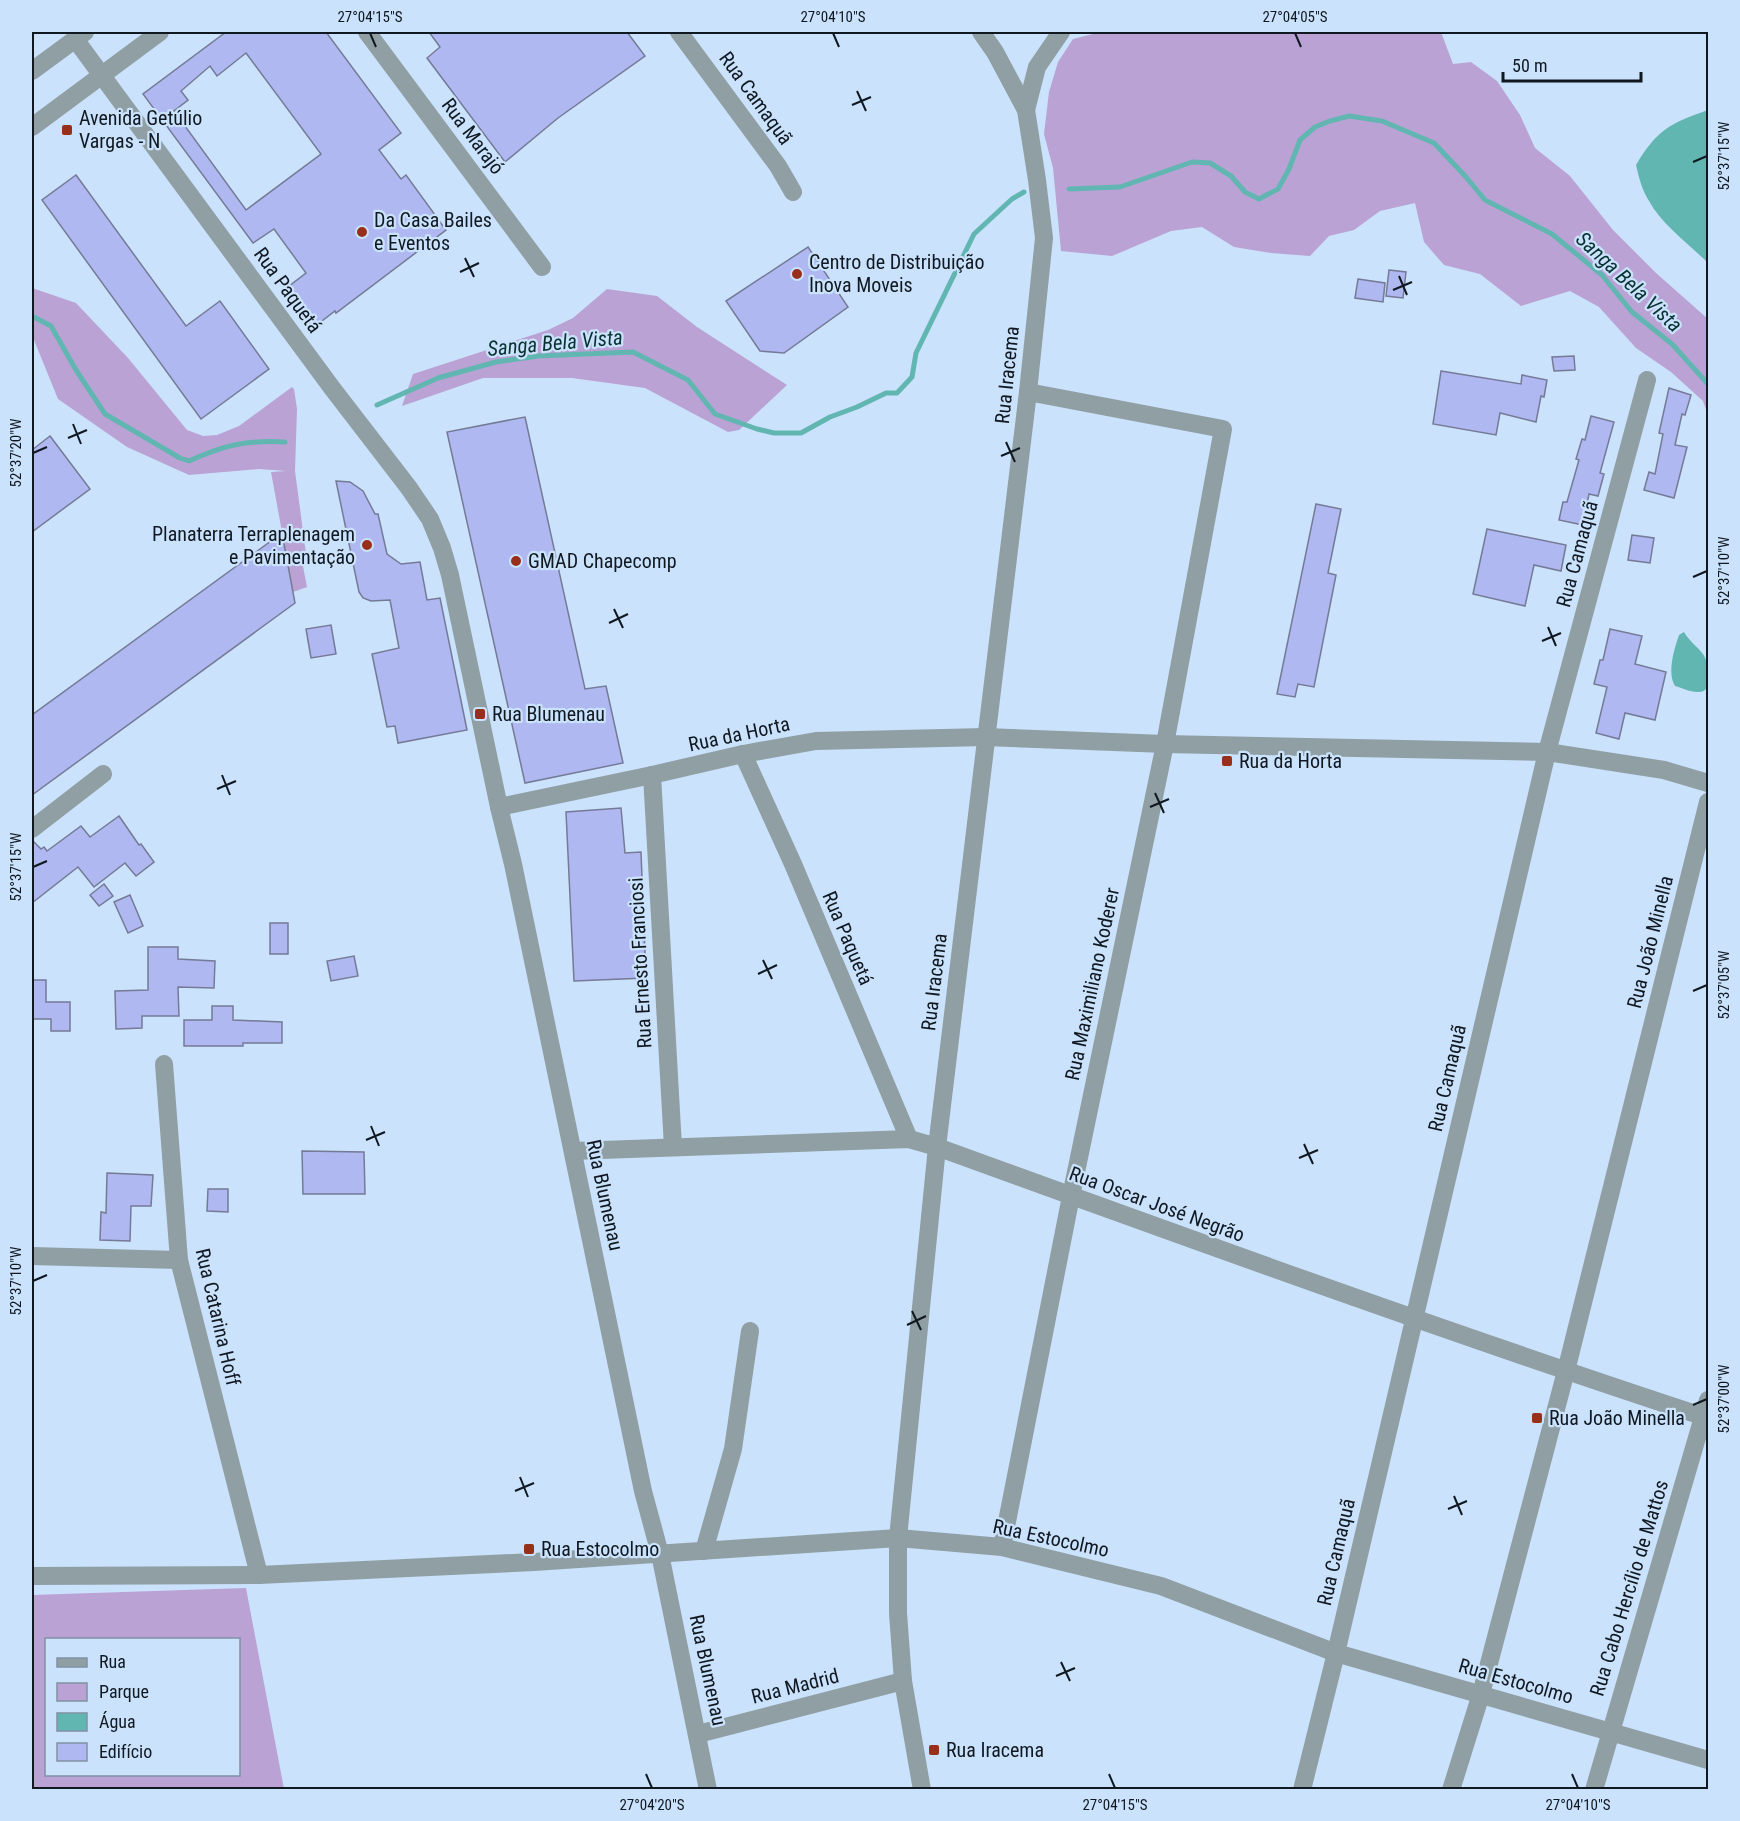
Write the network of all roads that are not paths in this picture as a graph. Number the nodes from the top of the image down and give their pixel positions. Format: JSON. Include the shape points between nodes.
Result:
{"nodes":[{"id":1,"x":160,"y":32,"type":"edge"},
{"id":2,"x":367,"y":32,"type":"edge"},
{"id":3,"x":679,"y":32,"type":"edge"},
{"id":4,"x":981,"y":32,"type":"edge"},
{"id":5,"x":1061,"y":32,"type":"edge"},
{"id":6,"x":80,"y":35,"type":"edge"},
{"id":7,"x":32,"y":71,"type":"edge"},
{"id":8,"x":101,"y":74,"type":"junction"},
{"id":9,"x":1026,"y":110,"type":"junction"},
{"id":10,"x":32,"y":127,"type":"edge"},
{"id":11,"x":794,"y":192,"type":"dead end"},
{"id":12,"x":542,"y":267,"type":"dead end"},
{"id":13,"x":1647,"y":380,"type":"dead end"},
{"id":14,"x":1028,"y":392,"type":"junction"},
{"id":15,"x":450,"y":575,"type":"joint"},
{"id":16,"x":985,"y":737,"type":"junction"},
{"id":17,"x":1165,"y":744,"type":"junction"},
{"id":18,"x":1547,"y":752,"type":"junction"},
{"id":19,"x":743,"y":754,"type":"junction"},
{"id":20,"x":104,"y":774,"type":"dead end"},
{"id":21,"x":652,"y":776,"type":"junction"},
{"id":22,"x":1708,"y":783,"type":"edge"},
{"id":23,"x":1708,"y":802,"type":"edge"},
{"id":24,"x":499,"y":807,"type":"junction"},
{"id":25,"x":32,"y":829,"type":"edge"},
{"id":26,"x":164,"y":1064,"type":"dead end"},
{"id":27,"x":909,"y":1139,"type":"junction"},
{"id":28,"x":673,"y":1147,"type":"junction"},
{"id":29,"x":937,"y":1147,"type":"junction"},
{"id":30,"x":573,"y":1151,"type":"junction"},
{"id":31,"x":1071,"y":1196,"type":"junction"},
{"id":32,"x":32,"y":1256,"type":"edge"},
{"id":33,"x":179,"y":1260,"type":"junction"},
{"id":34,"x":1414,"y":1319,"type":"junction"},
{"id":35,"x":750,"y":1331,"type":"dead end"},
{"id":36,"x":1566,"y":1371,"type":"junction"},
{"id":37,"x":1707,"y":1411,"type":"edge"},
{"id":38,"x":898,"y":1538,"type":"junction"},
{"id":39,"x":1002,"y":1547,"type":"junction"},
{"id":40,"x":705,"y":1551,"type":"junction"},
{"id":41,"x":660,"y":1554,"type":"junction"},
{"id":42,"x":259,"y":1575,"type":"junction"},
{"id":43,"x":32,"y":1576,"type":"edge"},
{"id":44,"x":1336,"y":1653,"type":"junction"},
{"id":45,"x":903,"y":1681,"type":"junction"},
{"id":46,"x":1481,"y":1694,"type":"junction"},
{"id":47,"x":1611,"y":1732,"type":"junction"},
{"id":48,"x":698,"y":1734,"type":"junction"},
{"id":49,"x":1708,"y":1760,"type":"edge"},
{"id":50,"x":708,"y":1790,"type":"edge"},
{"id":51,"x":922,"y":1790,"type":"edge"},
{"id":52,"x":1302,"y":1790,"type":"edge"},
{"id":53,"x":1451,"y":1790,"type":"edge"},
{"id":54,"x":1594,"y":1790,"type":"edge"}],
"edges":[{"from":1,"to":8,"type":"street"},
{"from":2,"to":12,"type":"street","name":"Rua Marajó"},
{"from":3,"to":11,"type":"street","name":"Rua Camaquã"},
{"from":4,"to":9,"type":"street"},
{"from":5,"to":9,"type":"street","via":[[1037,67]]},
{"from":6,"to":7,"type":"street"},
{"from":6,"to":8,"type":"street","name":"Rua Paquetá"},
{"from":8,"to":10,"type":"street"},
{"from":8,"to":15,"type":"street","name":"Rua Paquetá","via":[[409,488],[430,519]]},
{"from":9,"to":14,"type":"street","name":"Rua Iracema","via":[[1044,238]]},
{"from":13,"to":18,"type":"street","name":"Rua Camaquã"},
{"from":14,"to":16,"type":"street","name":"Rua Iracema"},
{"from":14,"to":17,"type":"street","name":"Rua Maximiliano Koderer","via":[[1223,429]]},
{"from":15,"to":24,"type":"street","name":"Rua Blumenau"},
{"from":16,"to":17,"type":"street","name":"Rua da Horta"},
{"from":16,"to":19,"type":"street","name":"Rua da Horta","via":[[816,741]]},
{"from":16,"to":29,"type":"street","name":"Rua Iracema"},
{"from":17,"to":18,"type":"street","name":"Rua da Horta"},
{"from":17,"to":31,"type":"street","name":"Rua Maximiliano Koderer"},
{"from":18,"to":22,"type":"street","name":"Rua da Horta","via":[[1664,770]]},
{"from":18,"to":34,"type":"street","name":"Rua Camaquã"},
{"from":19,"to":21,"type":"street","name":"Rua da Horta"},
{"from":19,"to":27,"type":"street","name":"Rua Paquetá"},
{"from":20,"to":25,"type":"street"},
{"from":21,"to":24,"type":"street","name":"Rua da Horta"},
{"from":21,"to":28,"type":"street","name":"Rua Ernesto Franciosi"},
{"from":23,"to":36,"type":"street","name":"Rua João Minella"},
{"from":24,"to":30,"type":"street","name":"Rua Blumenau"},
{"from":26,"to":33,"type":"street","name":"Rua Catarina Hoff"},
{"from":27,"to":28,"type":"street","name":"Rua Oscar José Negrão"},
{"from":27,"to":29,"type":"street","name":"Rua Oscar José Negrão"},
{"from":28,"to":30,"type":"street","name":"Rua Oscar José Negrão"},
{"from":29,"to":31,"type":"street","name":"Rua Oscar José Negrão"},
{"from":29,"to":38,"type":"street","name":"Rua Iracema"},
{"from":30,"to":41,"type":"street","name":"Rua Blumenau","via":[[643,1491]]},
{"from":31,"to":34,"type":"street","name":"Rua Oscar José Negrão"},
{"from":31,"to":39,"type":"street","name":"Rua Maximiliano Koderer"},
{"from":32,"to":33,"type":"street"},
{"from":33,"to":42,"type":"street","name":"Rua Catarina Hoff"},
{"from":34,"to":36,"type":"street","name":"Rua Oscar José Negrão"},
{"from":34,"to":44,"type":"street","name":"Rua Camaquã"},
{"from":35,"to":40,"type":"street","via":[[733,1449]]},
{"from":36,"to":37,"type":"street","name":"Rua Oscar José Negrão"},
{"from":36,"to":46,"type":"street","name":"Rua João Minella"},
{"from":37,"to":47,"type":"street","name":"Rua Cabo Hercílio de Mattos"},
{"from":38,"to":39,"type":"street","name":"Rua Estocolmo"},
{"from":38,"to":40,"type":"street","name":"Rua Estocolmo"},
{"from":38,"to":45,"type":"street","name":"Rua Iracema"},
{"from":39,"to":44,"type":"street","name":"Rua Estocolmo","via":[[1161,1586]]},
{"from":40,"to":41,"type":"street","name":"Rua Estocolmo"},
{"from":41,"to":42,"type":"street","name":"Rua Estocolmo"},
{"from":41,"to":48,"type":"street","name":"Rua Blumenau"},
{"from":42,"to":43,"type":"street","name":"Rua Estocolmo"},
{"from":44,"to":46,"type":"street","name":"Rua Estocolmo"},
{"from":44,"to":52,"type":"street","name":"Rua Camaquã"},
{"from":45,"to":48,"type":"street","name":"Rua Madrid"},
{"from":45,"to":51,"type":"street","name":"Rua Iracema"},
{"from":46,"to":47,"type":"street","name":"Rua Estocolmo"},
{"from":46,"to":53,"type":"street","name":"Rua João Minella"},
{"from":47,"to":49,"type":"street","name":"Rua Estocolmo"},
{"from":47,"to":54,"type":"street","name":"Rua Cabo Hercílio de Mattos"},
{"from":48,"to":50,"type":"street","name":"Rua Blumenau"}]}
